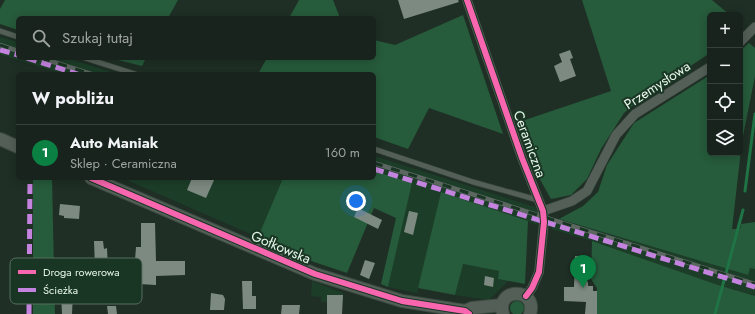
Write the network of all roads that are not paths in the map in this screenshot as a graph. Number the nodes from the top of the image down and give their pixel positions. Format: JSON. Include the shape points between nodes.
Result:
{"nodes":[{"id":1,"x":467,"y":0,"type":"edge"},
{"id":2,"x":755,"y":27,"type":"edge"},
{"id":3,"x":0,"y":31,"type":"edge"},
{"id":4,"x":16,"y":36,"type":"edge"},
{"id":5,"x":743,"y":39,"type":"edge"},
{"id":6,"x":91,"y":60,"type":"edge"},
{"id":7,"x":707,"y":69,"type":"edge"},
{"id":8,"x":129,"y":72,"type":"edge"},
{"id":9,"x":0,"y":139,"type":"edge"},
{"id":10,"x":16,"y":146,"type":"edge"},
{"id":11,"x":376,"y":150,"type":"edge"},
{"id":12,"x":96,"y":180,"type":"edge"},
{"id":13,"x":540,"y":201,"type":"junction"},
{"id":14,"x":543,"y":211,"type":"junction"},
{"id":15,"x":526,"y":296,"type":"junction"},
{"id":16,"x":502,"y":309,"type":"edge"},
{"id":17,"x":467,"y":313,"type":"edge"},
{"id":18,"x":532,"y":313,"type":"edge"}],
"edges":[{"from":1,"to":13,"type":"street","name":"Ceramiczna","via":[[522,158]]},
{"from":2,"to":5,"type":"street"},
{"from":3,"to":4,"type":"lane"},
{"from":6,"to":8,"type":"lane"},
{"from":7,"to":14,"type":"street","name":"Przemysłowa","via":[[635,114],[616,135],[584,193],[572,202]]},
{"from":9,"to":10,"type":"street"},
{"from":11,"to":13,"type":"lane"},
{"from":12,"to":17,"type":"street","name":"Gołkowska","via":[[315,274],[402,301]]},
{"from":13,"to":14,"type":"street","name":"Ceramiczna"},
{"from":14,"to":15,"type":"street","name":"Ceramiczna","via":[[539,272]]},
{"from":15,"to":16,"type":"street","via":[[512,294],[504,300]]},
{"from":15,"to":18,"type":"street"},
{"from":16,"to":17,"type":"street","name":"Gołkowska","via":[[472,308]]}]}
